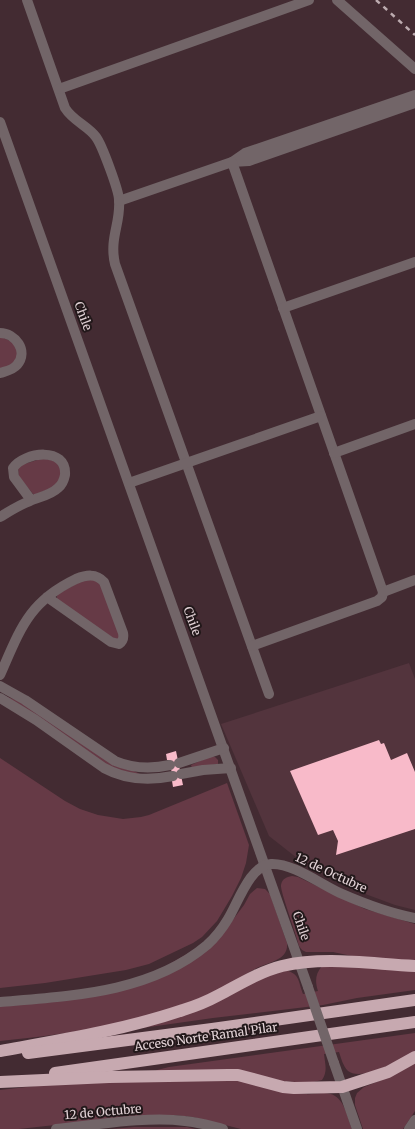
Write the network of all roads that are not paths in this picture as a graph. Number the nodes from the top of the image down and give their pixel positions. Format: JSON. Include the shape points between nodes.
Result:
{"nodes":[{"id":1,"x":27,"y":0,"type":"edge"},
{"id":2,"x":309,"y":0,"type":"edge"},
{"id":3,"x":337,"y":0,"type":"edge"},
{"id":4,"x":415,"y":69,"type":"edge"},
{"id":5,"x":58,"y":89,"type":"junction"},
{"id":6,"x":415,"y":95,"type":"edge"},
{"id":7,"x":415,"y":103,"type":"edge"},
{"id":8,"x":0,"y":122,"type":"edge"},
{"id":9,"x":232,"y":162,"type":"junction"},
{"id":10,"x":120,"y":201,"type":"junction"},
{"id":11,"x":415,"y":262,"type":"edge"},
{"id":12,"x":283,"y":308,"type":"junction"},
{"id":13,"x":0,"y":333,"type":"edge"},
{"id":14,"x":0,"y":373,"type":"edge"},
{"id":15,"x":321,"y":416,"type":"junction"},
{"id":16,"x":415,"y":424,"type":"edge"},
{"id":17,"x":334,"y":453,"type":"junction"},
{"id":18,"x":186,"y":463,"type":"junction"},
{"id":19,"x":129,"y":483,"type":"junction"},
{"id":20,"x":32,"y":500,"type":"junction"},
{"id":21,"x":0,"y":517,"type":"edge"},
{"id":22,"x":415,"y":580,"type":"edge"},
{"id":23,"x":383,"y":592,"type":"junction"},
{"id":24,"x":47,"y":597,"type":"junction"},
{"id":25,"x":252,"y":646,"type":"junction"},
{"id":26,"x":0,"y":675,"type":"edge"},
{"id":27,"x":0,"y":686,"type":"edge"},
{"id":28,"x":269,"y":694,"type":"dead end"},
{"id":29,"x":0,"y":698,"type":"edge"},
{"id":30,"x":224,"y":748,"type":"junction"},
{"id":31,"x":178,"y":763,"type":"junction"},
{"id":32,"x":151,"y":768,"type":"junction"},
{"id":33,"x":231,"y":768,"type":"junction"},
{"id":34,"x":180,"y":774,"type":"junction"},
{"id":35,"x":150,"y":780,"type":"junction"},
{"id":36,"x":265,"y":865,"type":"junction"},
{"id":37,"x":415,"y":918,"type":"edge"},
{"id":38,"x":300,"y":964,"type":"junction"},
{"id":39,"x":415,"y":966,"type":"edge"},
{"id":40,"x":415,"y":1000,"type":"edge"},
{"id":41,"x":0,"y":1002,"type":"edge"},
{"id":42,"x":415,"y":1022,"type":"edge"},
{"id":43,"x":0,"y":1051,"type":"edge"},
{"id":44,"x":0,"y":1056,"type":"edge"},
{"id":45,"x":415,"y":1057,"type":"edge"},
{"id":46,"x":0,"y":1078,"type":"edge"},
{"id":47,"x":0,"y":1082,"type":"edge"},
{"id":48,"x":342,"y":1087,"type":"junction"},
{"id":49,"x":415,"y":1120,"type":"edge"},
{"id":50,"x":118,"y":1126,"type":"edge"},
{"id":51,"x":56,"y":1129,"type":"edge"},
{"id":52,"x":223,"y":1129,"type":"edge"},
{"id":53,"x":357,"y":1129,"type":"edge"},
{"id":54,"x":409,"y":1129,"type":"edge"}],
"edges":[{"from":1,"to":5,"type":"street"},
{"from":2,"to":5,"type":"street"},
{"from":3,"to":4,"type":"street"},
{"from":5,"to":10,"type":"street","via":[[69,114],[96,137],[100,144]]},
{"from":6,"to":9,"type":"street","via":[[245,153]]},
{"from":7,"to":9,"type":"street","via":[[249,161]]},
{"from":8,"to":19,"type":"street","name":"Chile"},
{"from":9,"to":10,"type":"street"},
{"from":9,"to":12,"type":"street"},
{"from":10,"to":18,"type":"street","via":[[113,241],[115,264]]},
{"from":11,"to":12,"type":"street"},
{"from":12,"to":15,"type":"street"},
{"from":13,"to":14,"type":"street","via":[[18,341],[21,352],[17,366]]},
{"from":15,"to":17,"type":"street"},
{"from":15,"to":18,"type":"street"},
{"from":16,"to":17,"type":"street"},
{"from":17,"to":23,"type":"street"},
{"from":18,"to":19,"type":"street"},
{"from":18,"to":25,"type":"street"},
{"from":19,"to":30,"type":"street","name":"Chile"},
{"from":20,"to":20,"type":"street","via":[[14,477],[14,468],[22,460],[39,455],[53,455],[63,466],[61,485]]},
{"from":20,"to":21,"type":"street"},
{"from":22,"to":23,"type":"street"},
{"from":23,"to":25,"type":"street","via":[[377,601]]},
{"from":24,"to":24,"type":"street","via":[[111,642],[122,642],[123,633],[101,578],[78,578]]},
{"from":24,"to":26,"type":"street","via":[[23,624]]},
{"from":25,"to":28,"type":"street"},
{"from":27,"to":32,"type":"street","via":[[115,761],[130,767]]},
{"from":29,"to":35,"type":"street","via":[[110,771],[127,777]]},
{"from":30,"to":31,"type":"street"},
{"from":30,"to":33,"type":"street","name":"Chile"},
{"from":31,"to":32,"type":"street"},
{"from":31,"to":34,"type":"street"},
{"from":32,"to":35,"type":"street"},
{"from":33,"to":34,"type":"street"},
{"from":33,"to":36,"type":"street","name":"Chile"},
{"from":34,"to":35,"type":"street"},
{"from":36,"to":37,"type":"street","name":"12 de Octubre","via":[[276,864],[292,868],[356,900],[387,912]]},
{"from":36,"to":38,"type":"street","name":"Chile"},
{"from":36,"to":41,"type":"street","via":[[251,877],[221,931],[206,946],[183,962],[126,986],[74,996]]},
{"from":38,"to":39,"type":"highway","via":[[326,961]]},
{"from":38,"to":43,"type":"highway","via":[[252,976],[202,1003],[156,1018],[86,1035]]},
{"from":38,"to":48,"type":"street","name":"Chile","bridge":true},
{"from":40,"to":44,"type":"highway","name":"Acceso Norte Ramal Pilar"},
{"from":42,"to":46,"type":"highway","name":"Acceso Norte Ramal Pilar","via":[[50,1074]]},
{"from":45,"to":48,"type":"highway","via":[[388,1072]]},
{"from":47,"to":48,"type":"highway","via":[[238,1075],[294,1088]]},
{"from":48,"to":53,"type":"street","name":"Chile"},
{"from":49,"to":54,"type":"street"},
{"from":50,"to":51,"type":"street","name":"12 de Octubre"},
{"from":50,"to":52,"type":"street","name":"12 de Octubre","via":[[156,1120],[184,1120]]}]}
